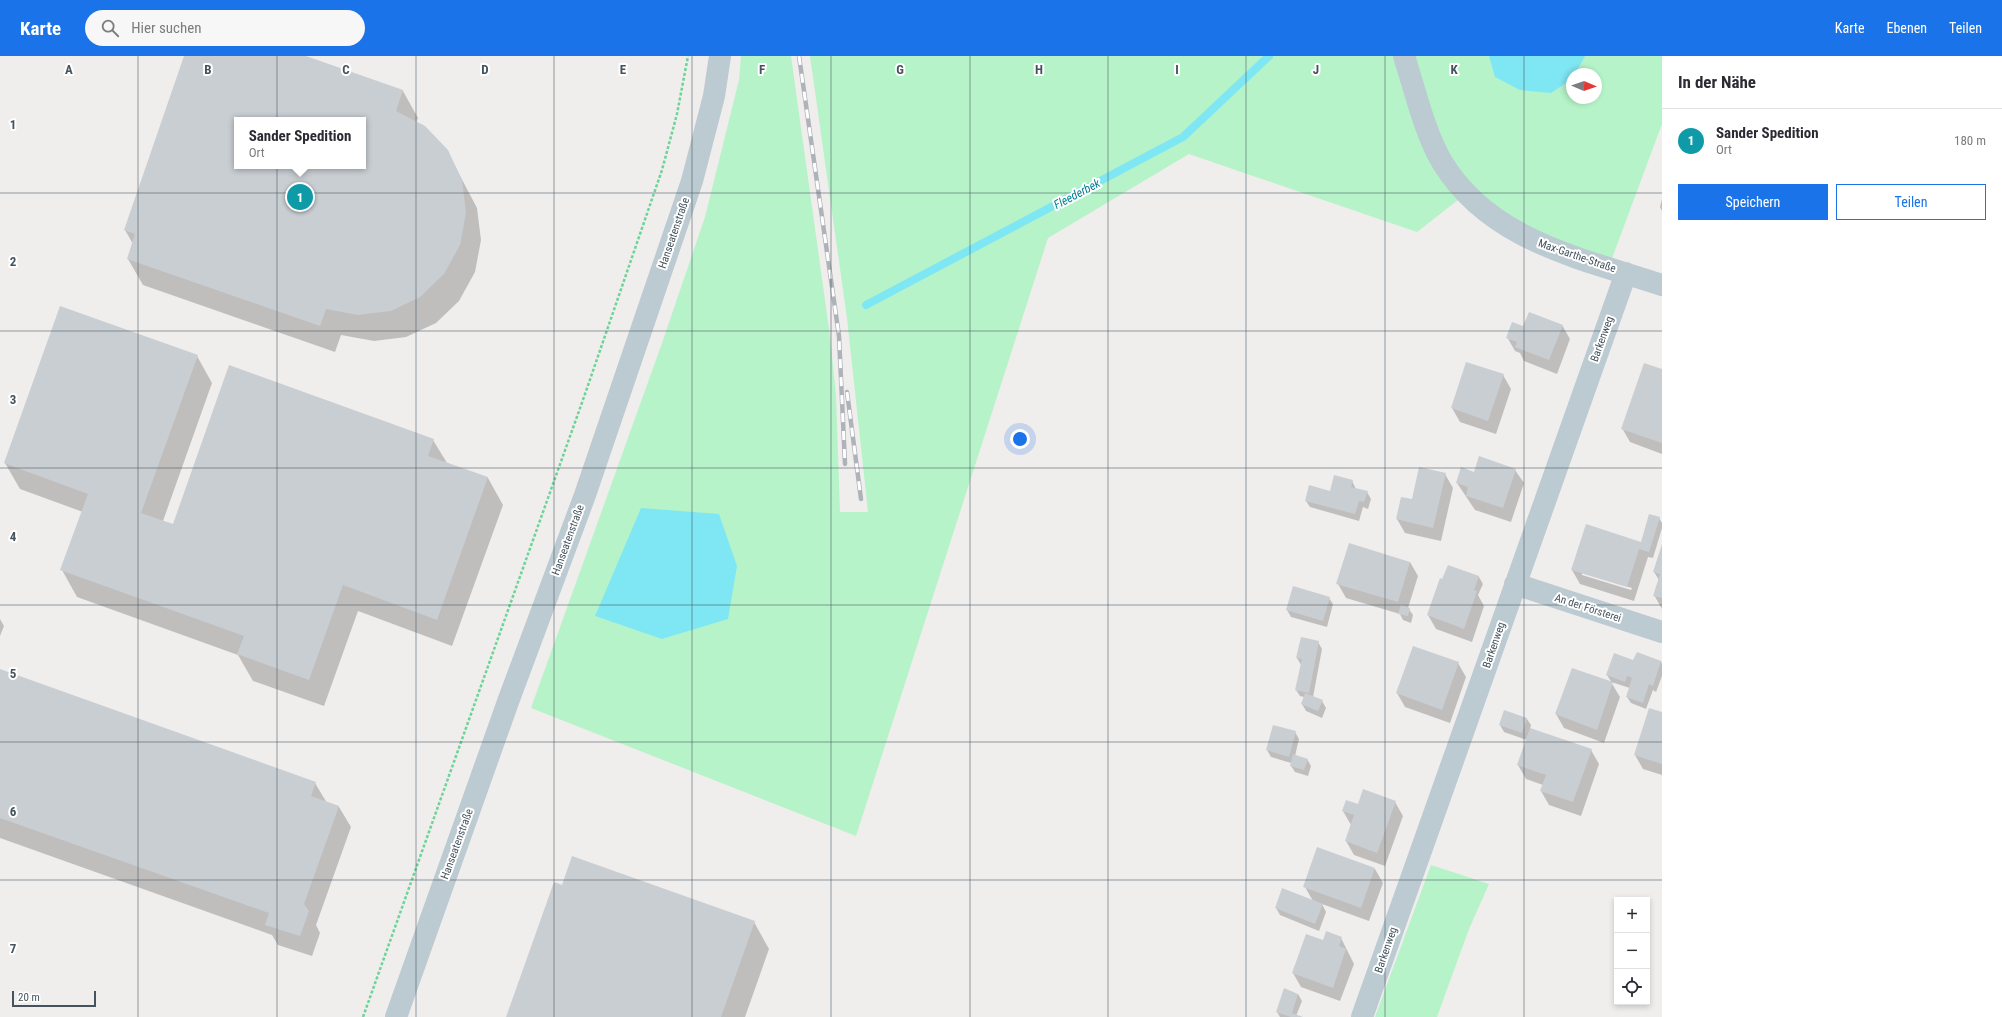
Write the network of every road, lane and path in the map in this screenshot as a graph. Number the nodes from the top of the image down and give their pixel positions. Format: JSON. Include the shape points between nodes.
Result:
{"nodes":[{"id":1,"x":688,"y":56,"type":"edge"},
{"id":2,"x":720,"y":56,"type":"edge"},
{"id":3,"x":1404,"y":56,"type":"edge"},
{"id":4,"x":1626,"y":272,"type":"junction"},
{"id":5,"x":1662,"y":285,"type":"edge"},
{"id":6,"x":1515,"y":584,"type":"junction"},
{"id":7,"x":1662,"y":632,"type":"edge"},
{"id":8,"x":363,"y":1017,"type":"edge"},
{"id":9,"x":396,"y":1017,"type":"edge"},
{"id":10,"x":1362,"y":1017,"type":"edge"}],
"edges":[{"from":1,"to":8,"type":"path","via":[[677,114],[662,170],[584,397]]},
{"from":2,"to":9,"type":"street","name":"Hanseatenstraße","via":[[714,96],[692,181],[585,495]]},
{"from":3,"to":4,"type":"street","name":"Max-Garthe-Straße","via":[[1422,115],[1442,162],[1467,194],[1500,223],[1542,246]]},
{"from":4,"to":5,"type":"street","name":"Max-Garthe-Straße"},
{"from":4,"to":6,"type":"street","name":"Barkenweg"},
{"from":6,"to":7,"type":"street","name":"An der Försterei"},
{"from":6,"to":10,"type":"street","name":"Barkenweg"}]}
